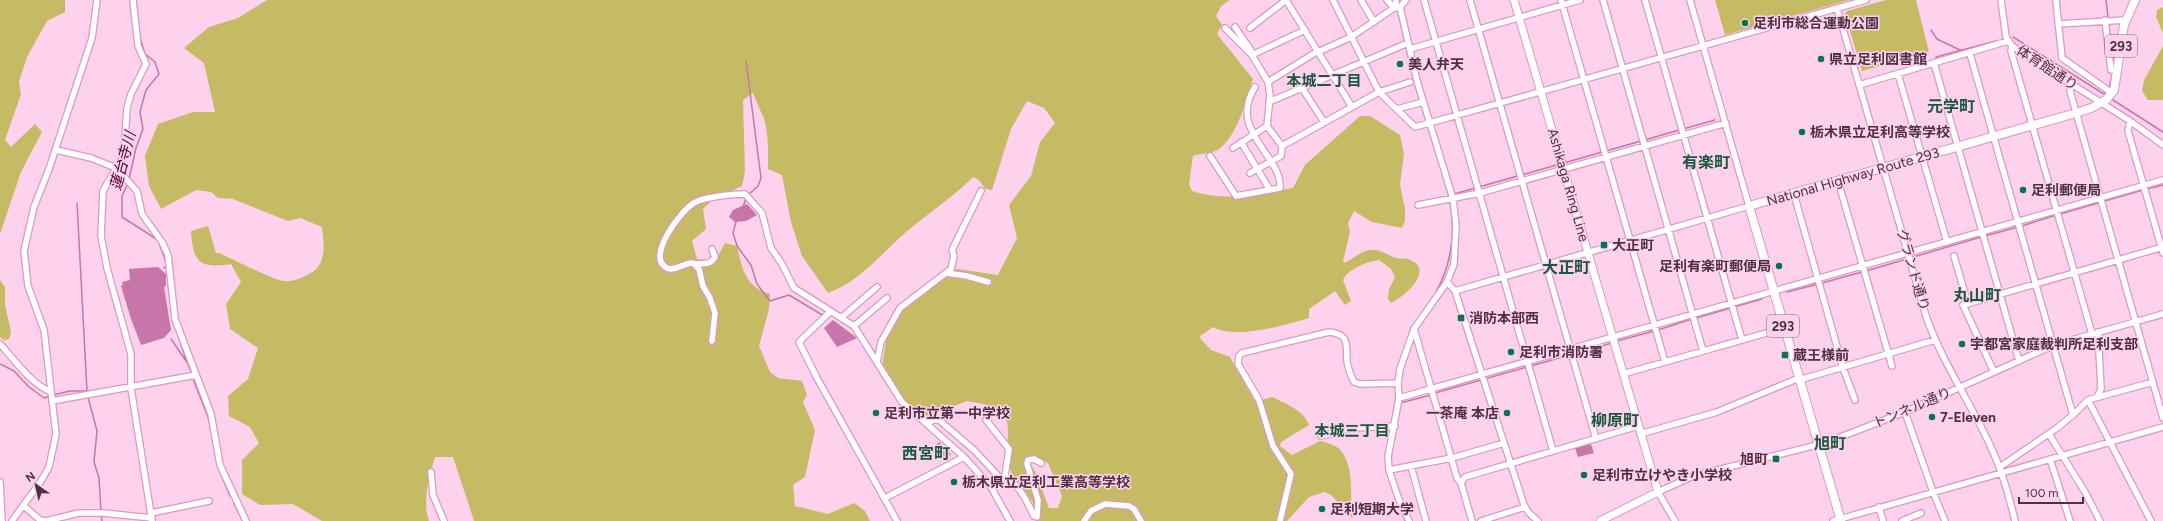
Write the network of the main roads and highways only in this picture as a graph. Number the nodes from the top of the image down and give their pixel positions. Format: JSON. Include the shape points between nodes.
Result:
{"nodes":[{"id":1,"x":1514,"y":0,"type":"edge"},
{"id":2,"x":2135,"y":0,"type":"edge"},
{"id":3,"x":1838,"y":520,"type":"edge"},
{"id":4,"x":1600,"y":521,"type":"edge"}],
"edges":[{"from":1,"to":4,"type":"main road","name":"Ashikaga Ring Line","via":[[1658,492]]},
{"from":2,"to":3,"type":"highway","name":"National Highway Route 293","number":"293","via":[[2126,20],[2116,83],[2112,93],[2102,103],[2032,126],[1749,206]]}]}
